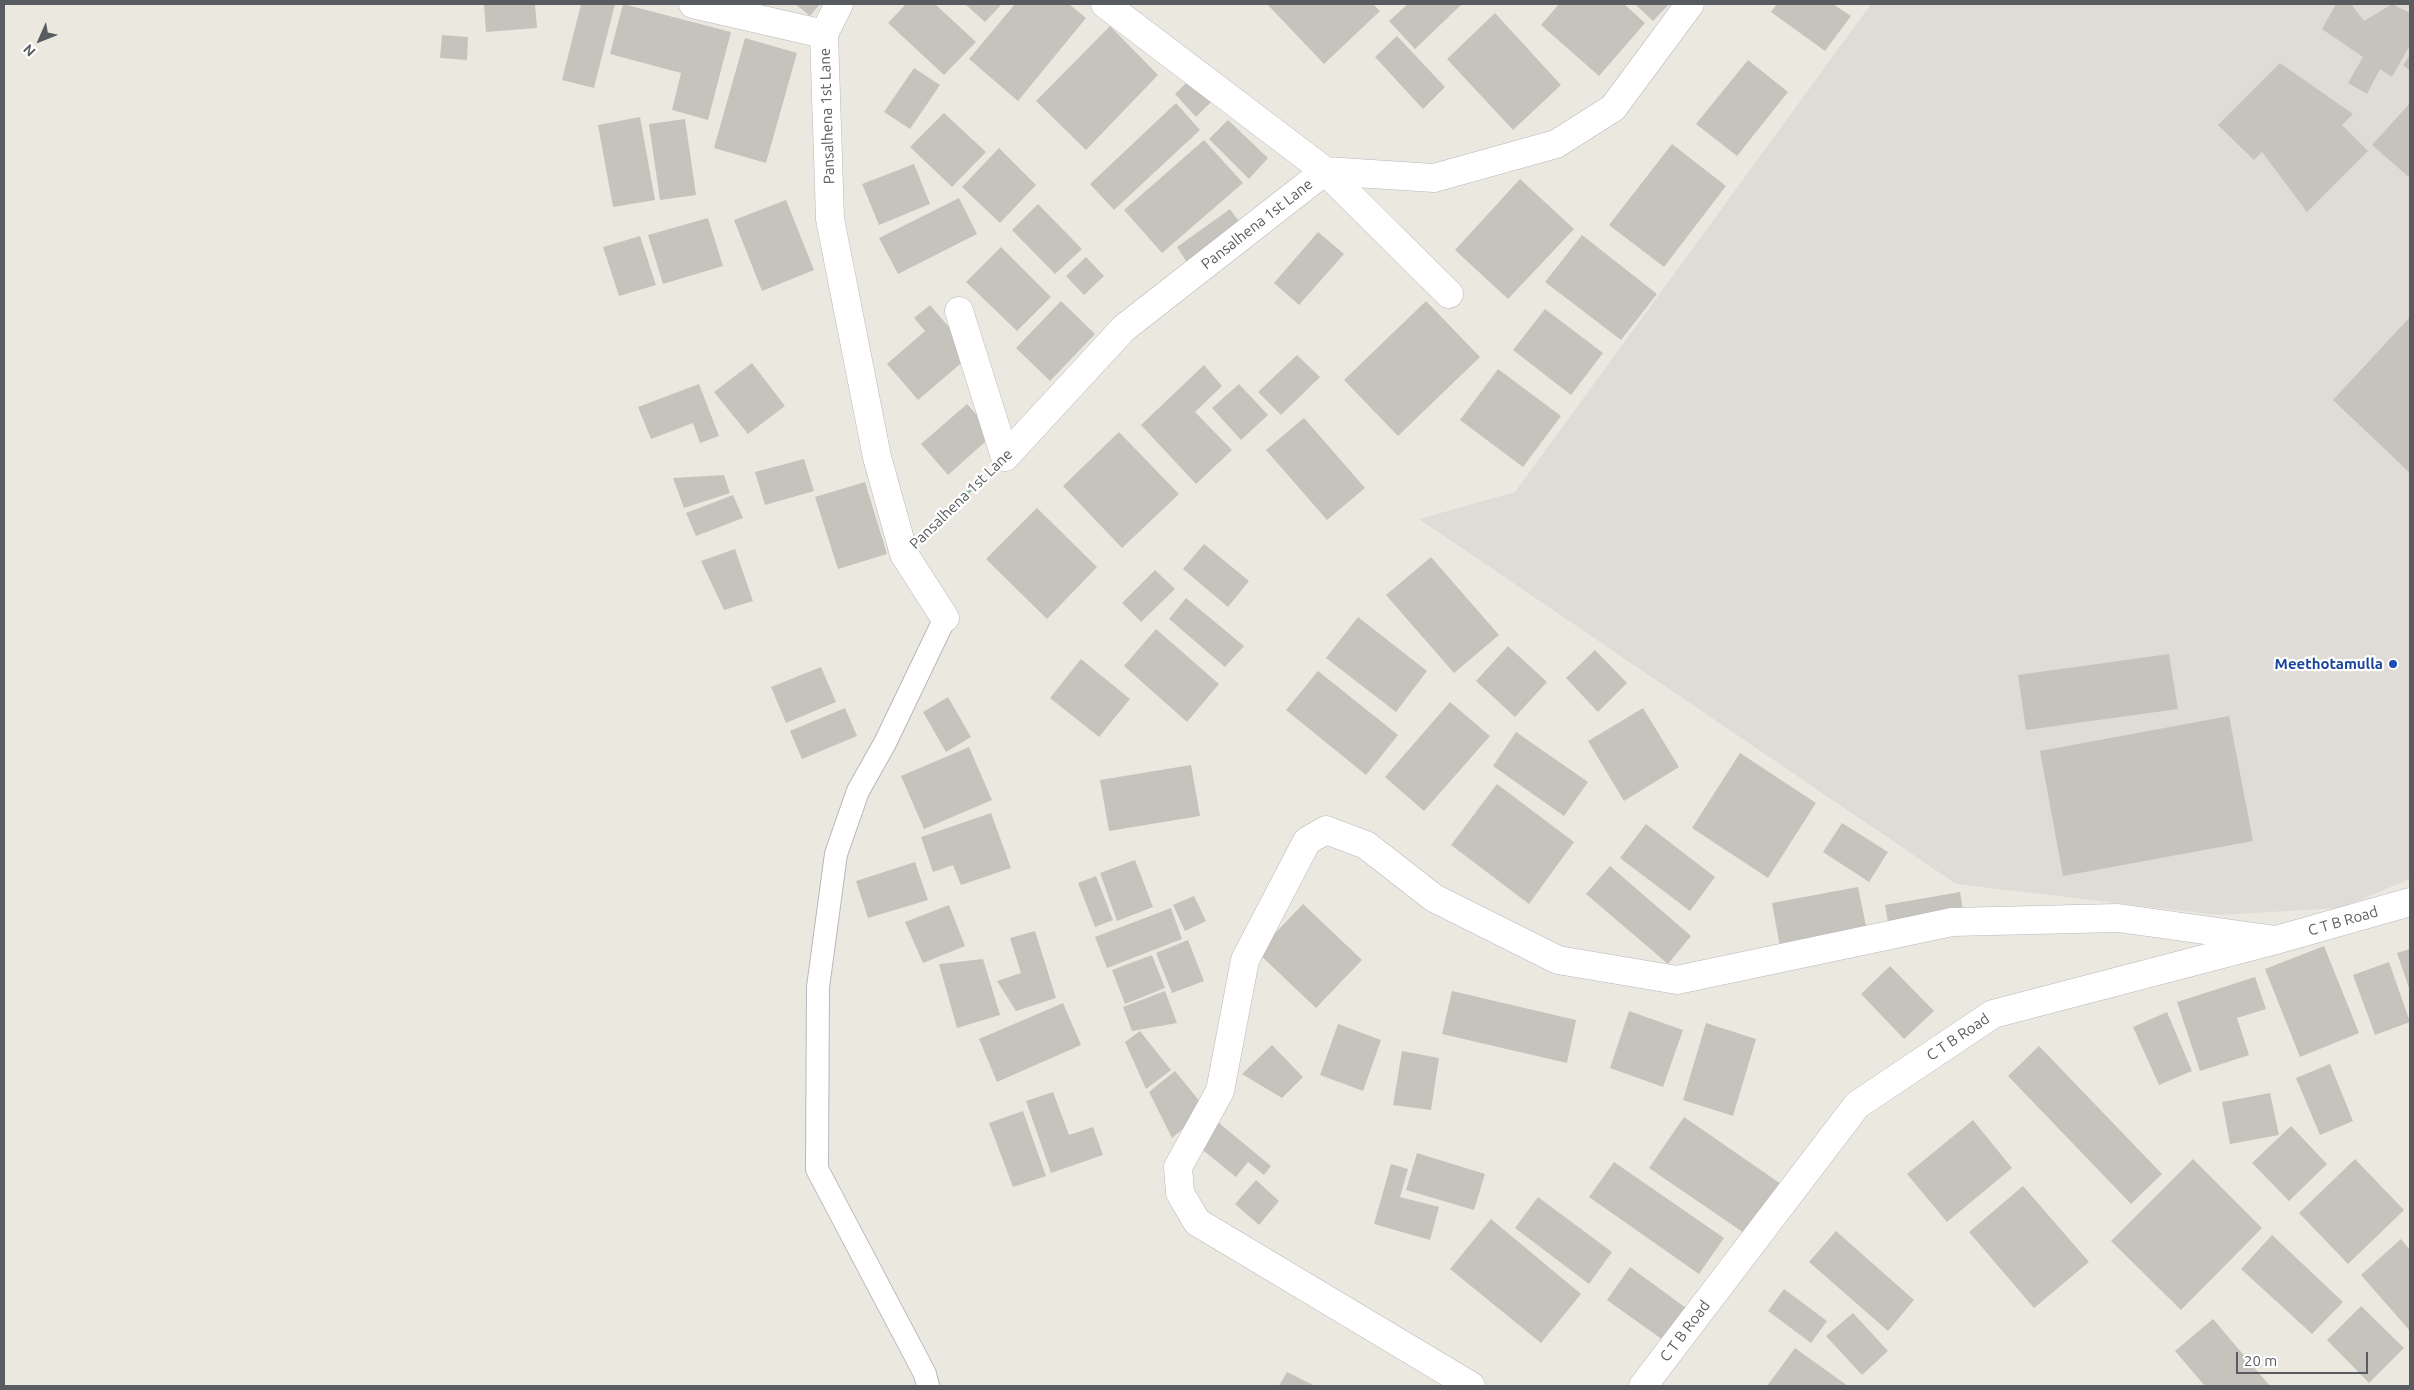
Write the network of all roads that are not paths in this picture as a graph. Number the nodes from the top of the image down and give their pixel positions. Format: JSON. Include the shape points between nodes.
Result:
{"nodes":[{"id":1,"x":693,"y":4,"type":"edge"},
{"id":2,"x":839,"y":4,"type":"edge"},
{"id":3,"x":1105,"y":4,"type":"edge"},
{"id":4,"x":1690,"y":4,"type":"edge"},
{"id":5,"x":824,"y":34,"type":"junction"},
{"id":6,"x":1325,"y":171,"type":"junction"},
{"id":7,"x":1449,"y":294,"type":"dead end"},
{"id":8,"x":959,"y":311,"type":"dead end"},
{"id":9,"x":945,"y":618,"type":"joint"},
{"id":10,"x":2410,"y":902,"type":"edge"},
{"id":11,"x":2276,"y":940,"type":"junction"},
{"id":12,"x":928,"y":1386,"type":"edge"},
{"id":13,"x":1471,"y":1386,"type":"edge"},
{"id":14,"x":1643,"y":1386,"type":"edge"}],
"edges":[{"from":1,"to":5,"type":"street"},
{"from":2,"to":5,"type":"street","name":"Pansalhena 1st Lane"},
{"from":3,"to":6,"type":"street","name":"Pansalhena 1st Lane"},
{"from":4,"to":6,"type":"street","name":"Pansalhena 1st Lane","via":[[1613,108],[1556,144],[1434,178]]},
{"from":5,"to":9,"type":"street","name":"Pansalhena 1st Lane","via":[[830,219],[878,457],[904,554]]},
{"from":6,"to":7,"type":"street","name":"Pansalhena 1st Lane"},
{"from":6,"to":8,"type":"street","name":"Pansalhena 1st Lane","via":[[1124,328],[1005,457]]},
{"from":9,"to":12,"type":"lane","via":[[885,743],[858,791],[836,854],[818,987],[817,1169],[925,1374]]},
{"from":10,"to":11,"type":"street","name":"C T B Road"},
{"from":11,"to":13,"type":"street","via":[[2118,918],[1952,922],[1677,980],[1558,960],[1434,898],[1366,845],[1326,830],[1307,841],[1245,960],[1220,1091],[1178,1167],[1180,1193],[1197,1222]]},
{"from":11,"to":14,"type":"street","name":"C T B Road","via":[[1993,1014],[1857,1105]]}]}
